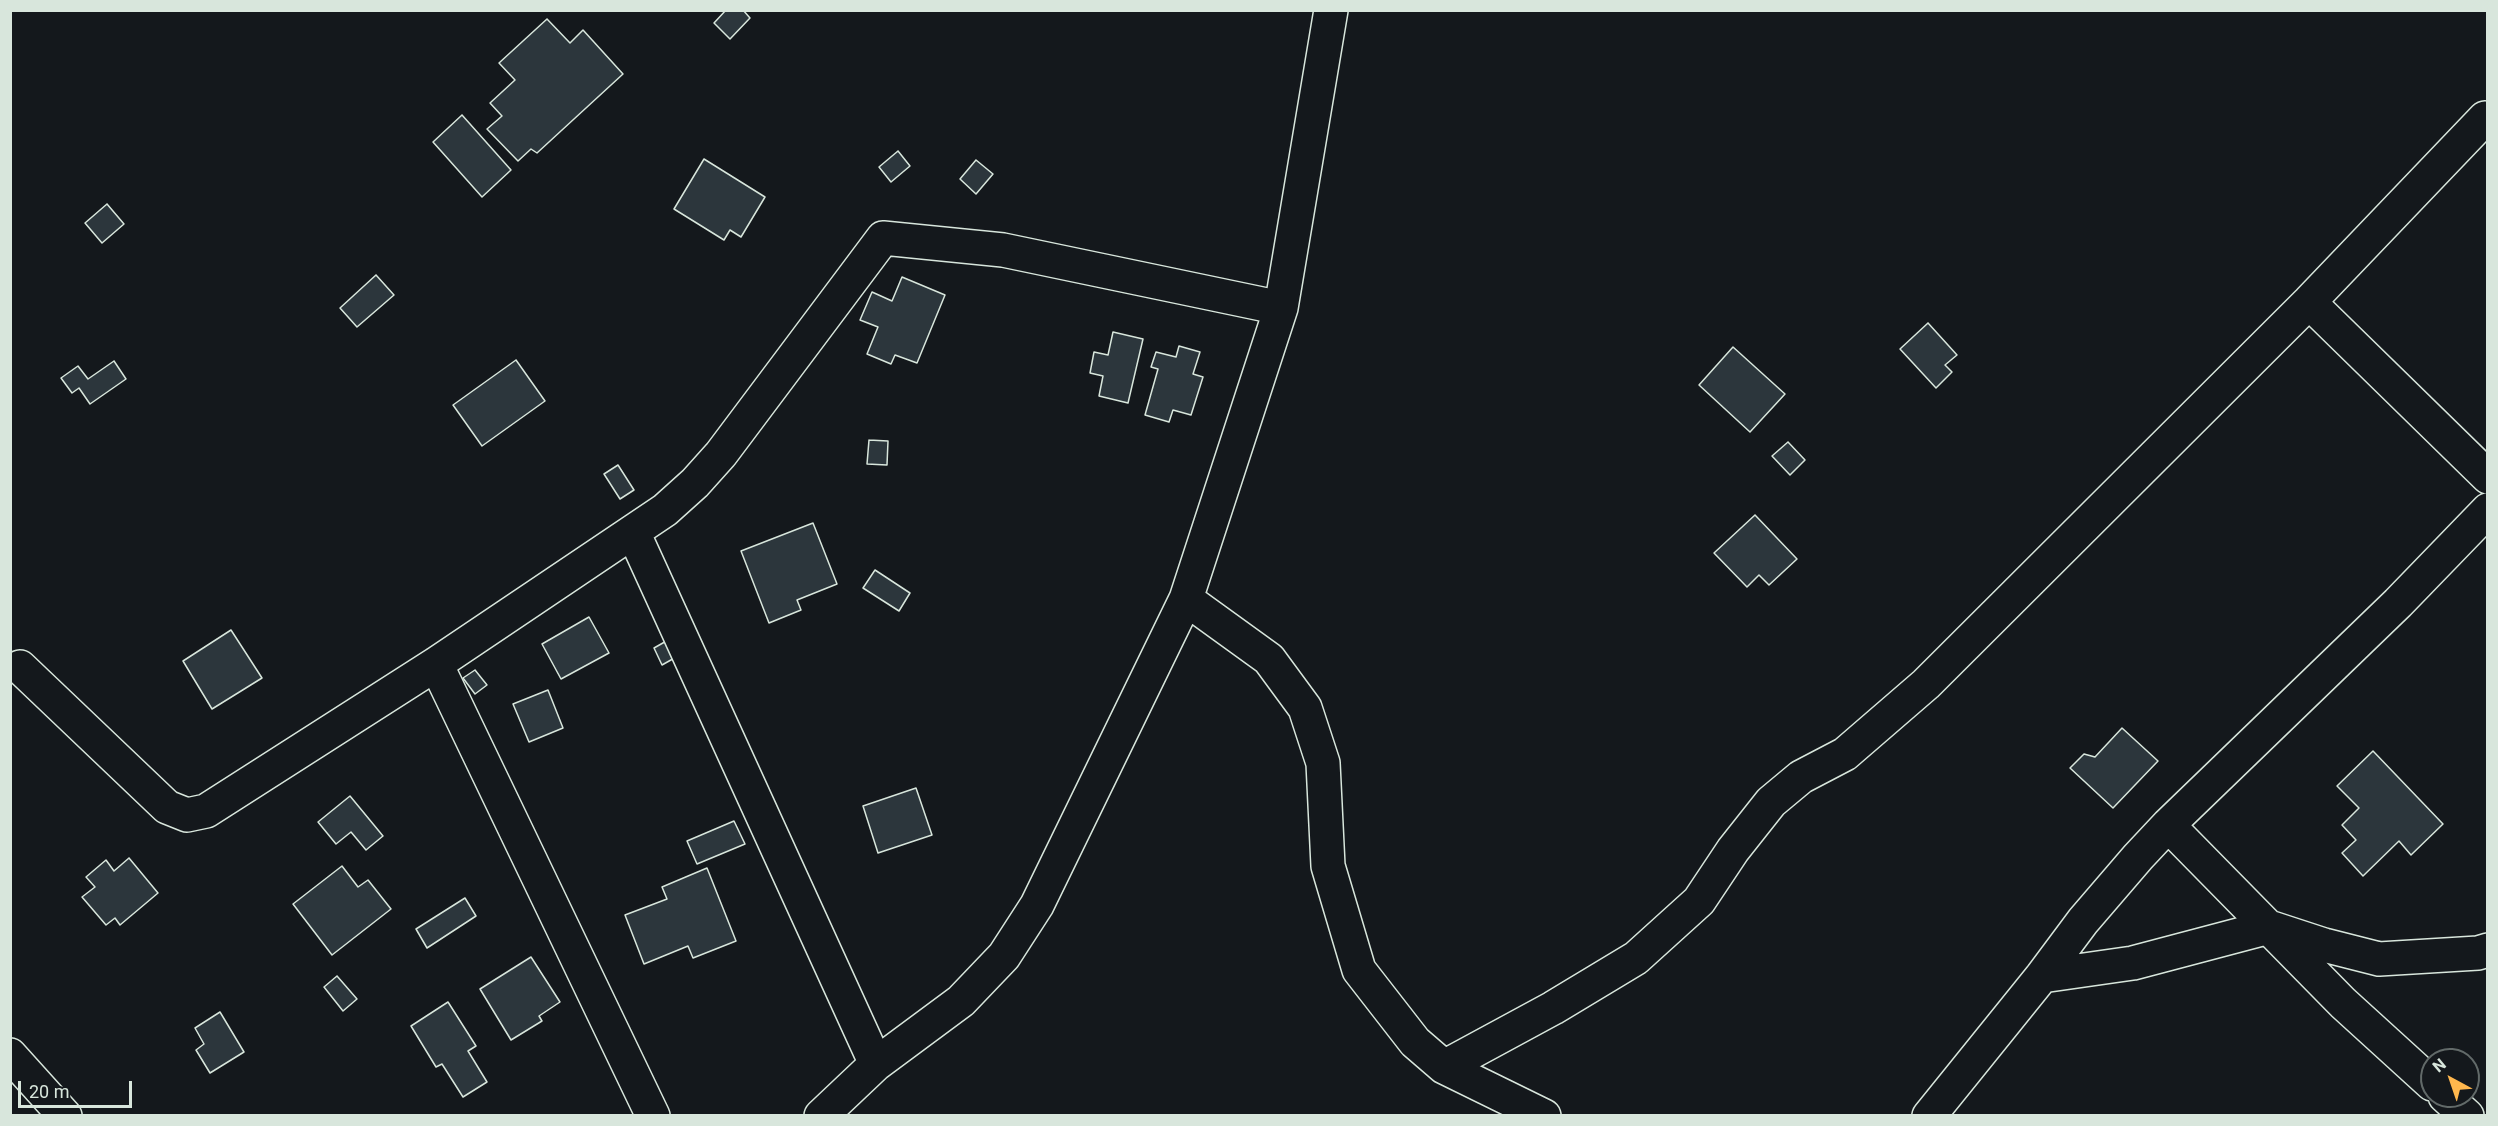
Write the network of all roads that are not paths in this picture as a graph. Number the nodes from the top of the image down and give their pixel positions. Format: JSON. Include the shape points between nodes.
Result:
{"nodes":[{"id":1,"x":1331,"y":10,"type":"edge"},
{"id":2,"x":2485,"y":118,"type":"dead end"},
{"id":3,"x":2309,"y":302,"type":"junction"},
{"id":4,"x":1281,"y":308,"type":"junction"},
{"id":5,"x":2487,"y":477,"type":"edge"},
{"id":6,"x":2487,"y":510,"type":"edge"},
{"id":7,"x":633,"y":532,"type":"junction"},
{"id":8,"x":1186,"y":599,"type":"junction"},
{"id":9,"x":436,"y":664,"type":"junction"},
{"id":10,"x":14,"y":668,"type":"edge"},
{"id":11,"x":2168,"y":825,"type":"junction"},
{"id":12,"x":2270,"y":927,"type":"junction"},
{"id":13,"x":2487,"y":950,"type":"edge"},
{"id":14,"x":2042,"y":976,"type":"junction"},
{"id":15,"x":10,"y":1055,"type":"edge"},
{"id":16,"x":876,"y":1064,"type":"junction"},
{"id":17,"x":1444,"y":1067,"type":"junction"},
{"id":18,"x":2420,"y":1073,"type":"edge"},
{"id":19,"x":65,"y":1116,"type":"edge"},
{"id":20,"x":653,"y":1116,"type":"edge"},
{"id":21,"x":821,"y":1116,"type":"edge"},
{"id":22,"x":1544,"y":1116,"type":"edge"},
{"id":23,"x":1929,"y":1116,"type":"edge"}],
"edges":[{"from":1,"to":4,"type":"street"},
{"from":2,"to":3,"type":"street"},
{"from":3,"to":5,"type":"street"},
{"from":3,"to":17,"type":"street","via":[[1926,684],[1845,754],[1801,777],[1772,802],[1699,901],[1636,958]]},
{"from":4,"to":7,"type":"street","via":[[1003,250],[883,238],[721,454],[665,510]]},
{"from":4,"to":8,"type":"street"},
{"from":6,"to":11,"type":"street","via":[[2398,603]]},
{"from":7,"to":9,"type":"street"},
{"from":7,"to":16,"type":"street"},
{"from":8,"to":16,"type":"street","via":[[1037,905],[1004,956],[961,1001]]},
{"from":8,"to":17,"type":"street","via":[[1269,659],[1305,708],[1323,763],[1328,866],[1359,970],[1415,1042]]},
{"from":9,"to":10,"type":"street","via":[[206,811],[187,815],[167,807]]},
{"from":9,"to":20,"type":"street"},
{"from":11,"to":12,"type":"street"},
{"from":11,"to":14,"type":"street","via":[[2083,921]]},
{"from":12,"to":13,"type":"street","via":[[2379,959]]},
{"from":12,"to":14,"type":"street","via":[[2133,963]]},
{"from":12,"to":18,"type":"street","via":[[2343,1003]]},
{"from":14,"to":23,"type":"street"},
{"from":15,"to":19,"type":"street"},
{"from":16,"to":21,"type":"street"},
{"from":17,"to":22,"type":"street"}]}
